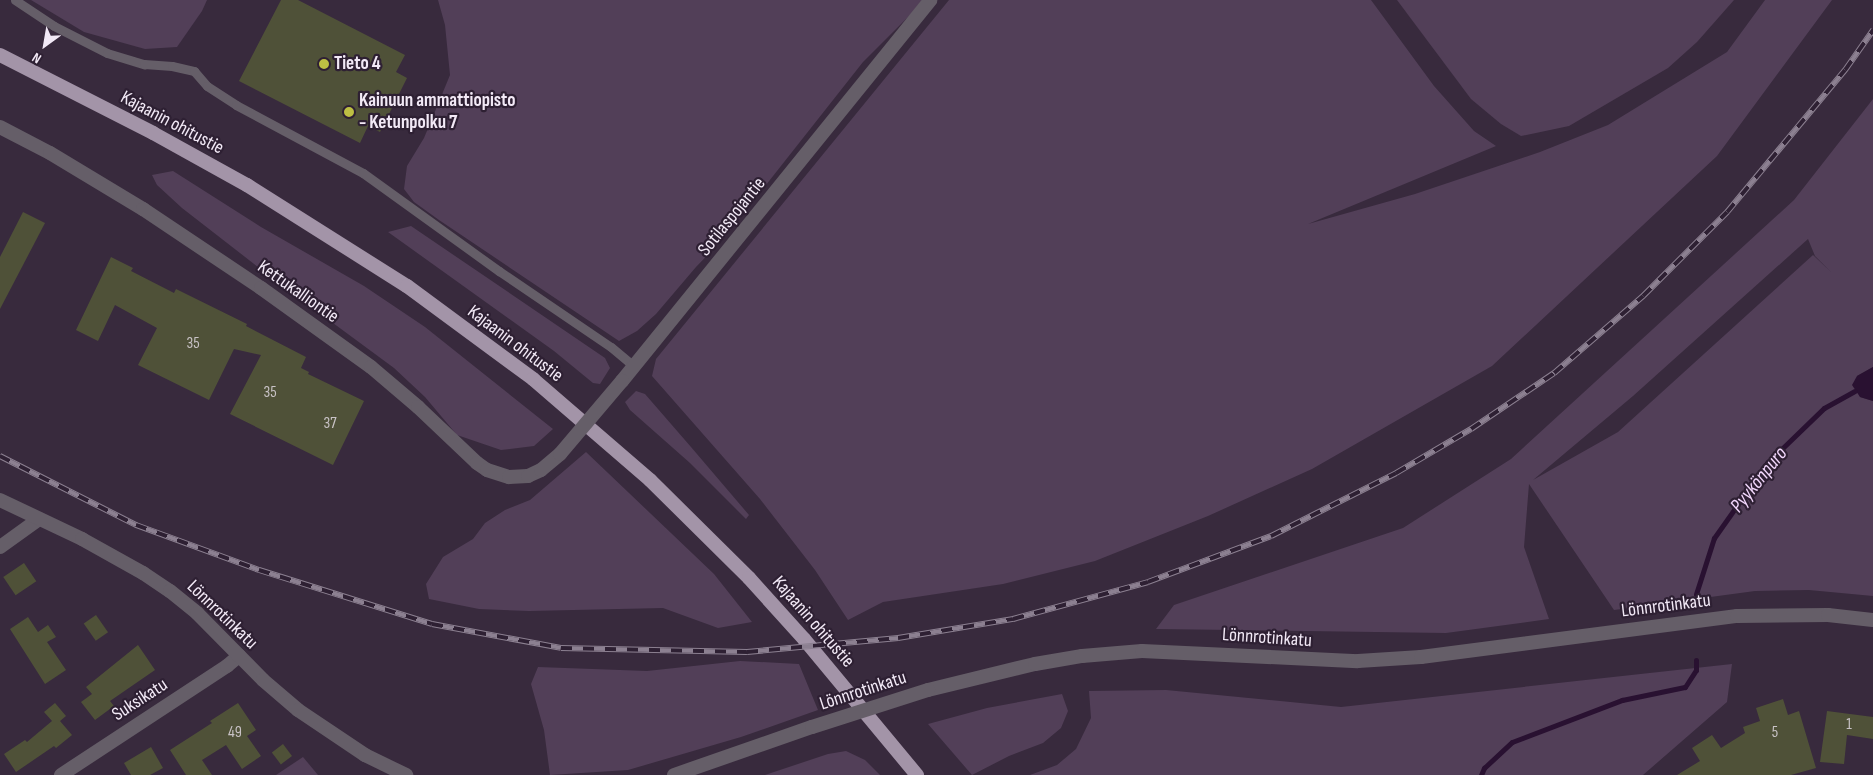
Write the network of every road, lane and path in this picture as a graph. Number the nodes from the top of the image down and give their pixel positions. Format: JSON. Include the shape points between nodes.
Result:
{"nodes":[{"id":1,"x":15,"y":0,"type":"edge"},
{"id":2,"x":930,"y":0,"type":"edge"},
{"id":3,"x":0,"y":55,"type":"edge"},
{"id":4,"x":0,"y":127,"type":"edge"},
{"id":5,"x":634,"y":366,"type":"junction"},
{"id":6,"x":560,"y":454,"type":"joint"},
{"id":7,"x":0,"y":500,"type":"edge"},
{"id":8,"x":39,"y":519,"type":"junction"},
{"id":9,"x":0,"y":547,"type":"edge"},
{"id":10,"x":1873,"y":620,"type":"edge"},
{"id":11,"x":239,"y":656,"type":"junction"},
{"id":12,"x":61,"y":775,"type":"edge"},
{"id":13,"x":406,"y":775,"type":"edge"},
{"id":14,"x":674,"y":775,"type":"edge"},
{"id":15,"x":917,"y":775,"type":"edge"}],
"edges":[{"from":1,"to":5,"type":"lane","via":[[54,26],[107,54],[144,64],[194,71],[207,86],[236,105],[363,174]]},
{"from":2,"to":5,"type":"street","name":"Sotilaspojantie"},
{"from":3,"to":15,"type":"highway","name":"Kajaanin ohitustie","via":[[256,190],[407,286],[533,380],[650,480],[742,571],[804,638]]},
{"from":4,"to":6,"type":"street","name":"Kettukalliontie","via":[[143,208],[261,288],[371,367],[487,470],[509,477],[528,476],[542,470]]},
{"from":5,"to":6,"type":"street","name":"Sotilaspojantie","bridge":true},
{"from":7,"to":8,"type":"street","name":"Lönnrotinkatu"},
{"from":8,"to":9,"type":"street"},
{"from":8,"to":11,"type":"street","name":"Lönnrotinkatu","via":[[143,573],[170,591],[197,613]]},
{"from":10,"to":14,"type":"street","name":"Lönnrotinkatu","bridge":true,"via":[[1828,615],[1736,616],[1421,657],[1358,661],[1142,651],[1082,656],[928,690]]},
{"from":11,"to":12,"type":"street","name":"Suksikatu"},
{"from":11,"to":13,"type":"street","name":"Lönnrotinkatu","via":[[298,710],[365,756]]}]}
